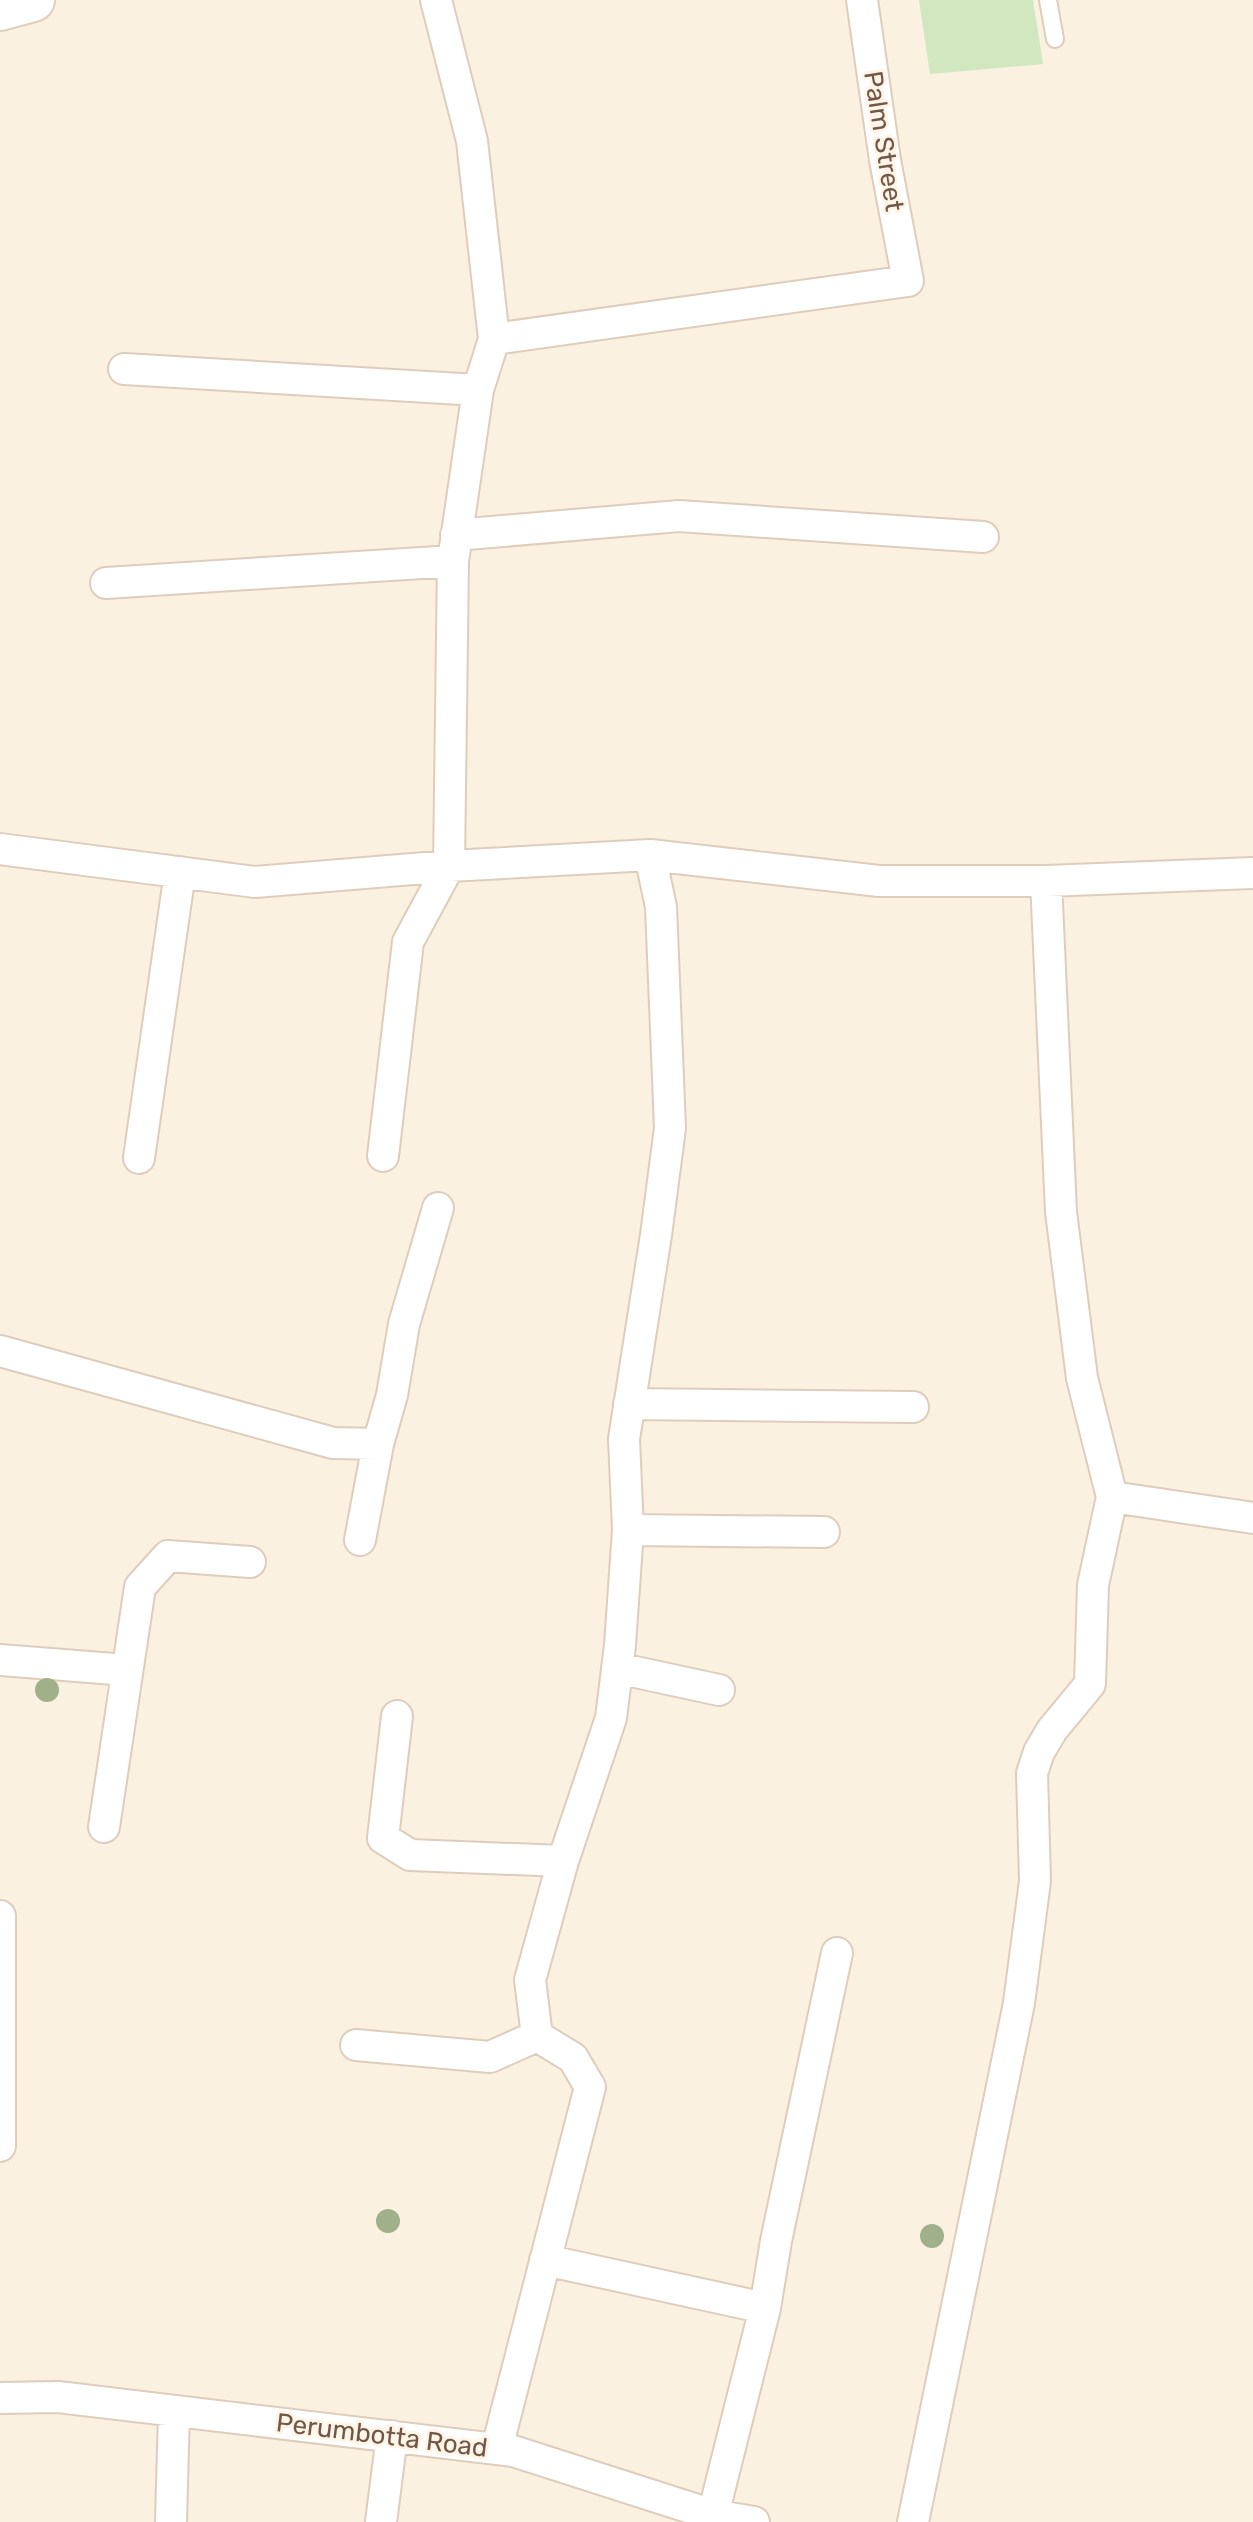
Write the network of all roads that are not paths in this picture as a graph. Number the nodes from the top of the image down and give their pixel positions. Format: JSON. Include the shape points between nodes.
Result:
{"nodes":[{"id":1,"x":33,"y":0,"type":"edge"},
{"id":2,"x":436,"y":0,"type":"edge"},
{"id":3,"x":862,"y":0,"type":"edge"},
{"id":4,"x":1048,"y":0,"type":"edge"},
{"id":5,"x":0,"y":9,"type":"edge"},
{"id":6,"x":1055,"y":39,"type":"dead end"},
{"id":7,"x":494,"y":339,"type":"junction"},
{"id":8,"x":124,"y":369,"type":"dead end"},
{"id":9,"x":478,"y":390,"type":"junction"},
{"id":10,"x":983,"y":537,"type":"dead end"},
{"id":11,"x":454,"y":548,"type":"junction"},
{"id":12,"x":106,"y":583,"type":"dead end"},
{"id":13,"x":0,"y":849,"type":"edge"},
{"id":14,"x":650,"y":855,"type":"junction"},
{"id":15,"x":449,"y":866,"type":"junction"},
{"id":16,"x":180,"y":872,"type":"junction"},
{"id":17,"x":1253,"y":873,"type":"edge"},
{"id":18,"x":1046,"y":881,"type":"junction"},
{"id":19,"x":383,"y":1156,"type":"dead end"},
{"id":20,"x":139,"y":1158,"type":"dead end"},
{"id":21,"x":438,"y":1208,"type":"dead end"},
{"id":22,"x":0,"y":1351,"type":"edge"},
{"id":23,"x":629,"y":1404,"type":"junction"},
{"id":24,"x":913,"y":1407,"type":"dead end"},
{"id":25,"x":378,"y":1444,"type":"junction"},
{"id":26,"x":1112,"y":1497,"type":"junction"},
{"id":27,"x":1253,"y":1518,"type":"edge"},
{"id":28,"x":628,"y":1530,"type":"junction"},
{"id":29,"x":824,"y":1532,"type":"dead end"},
{"id":30,"x":360,"y":1540,"type":"dead end"},
{"id":31,"x":250,"y":1562,"type":"dead end"},
{"id":32,"x":0,"y":1660,"type":"edge"},
{"id":33,"x":617,"y":1668,"type":"junction"},
{"id":34,"x":127,"y":1670,"type":"junction"},
{"id":35,"x":719,"y":1690,"type":"dead end"},
{"id":36,"x":397,"y":1716,"type":"dead end"},
{"id":37,"x":104,"y":1827,"type":"dead end"},
{"id":38,"x":563,"y":1861,"type":"junction"},
{"id":39,"x":0,"y":1916,"type":"edge"},
{"id":40,"x":837,"y":1953,"type":"dead end"},
{"id":41,"x":537,"y":2036,"type":"junction"},
{"id":42,"x":356,"y":2045,"type":"dead end"},
{"id":43,"x":0,"y":2146,"type":"edge"},
{"id":44,"x":545,"y":2260,"type":"junction"},
{"id":45,"x":765,"y":2308,"type":"junction"},
{"id":46,"x":0,"y":2398,"type":"edge"},
{"id":47,"x":174,"y":2411,"type":"junction"},
{"id":48,"x":392,"y":2436,"type":"junction"},
{"id":49,"x":497,"y":2448,"type":"junction"},
{"id":50,"x":679,"y":2513,"type":"edge"},
{"id":51,"x":713,"y":2515,"type":"junction"},
{"id":52,"x":171,"y":2522,"type":"edge"},
{"id":53,"x":381,"y":2522,"type":"edge"},
{"id":54,"x":754,"y":2522,"type":"edge"},
{"id":55,"x":913,"y":2522,"type":"edge"}],
"edges":[{"from":1,"to":5,"type":"main road"},
{"from":2,"to":7,"type":"street","via":[[472,141]]},
{"from":3,"to":7,"type":"street","name":"Palm Street","via":[[908,281]]},
{"from":4,"to":6,"type":"lane"},
{"from":7,"to":9,"type":"street"},
{"from":8,"to":9,"type":"street"},
{"from":9,"to":11,"type":"street"},
{"from":10,"to":11,"type":"street","via":[[679,516]]},
{"from":11,"to":12,"type":"street"},
{"from":11,"to":15,"type":"street"},
{"from":13,"to":16,"type":"street"},
{"from":14,"to":15,"type":"street"},
{"from":14,"to":18,"type":"street","via":[[879,881]]},
{"from":14,"to":23,"type":"street","via":[[661,907],[670,1128]]},
{"from":15,"to":16,"type":"street","via":[[255,882]]},
{"from":15,"to":19,"type":"street","via":[[408,942]]},
{"from":16,"to":20,"type":"street"},
{"from":17,"to":18,"type":"street"},
{"from":18,"to":26,"type":"street","via":[[1061,1212],[1082,1378]]},
{"from":21,"to":25,"type":"street","via":[[404,1324]]},
{"from":22,"to":25,"type":"street","via":[[333,1443]]},
{"from":23,"to":24,"type":"street"},
{"from":23,"to":28,"type":"street","via":[[624,1439]]},
{"from":25,"to":30,"type":"street"},
{"from":26,"to":27,"type":"street"},
{"from":26,"to":55,"type":"street","via":[[1093,1585],[1090,1684],[1052,1730],[1032,1773],[1035,1881],[1019,2003]]},
{"from":28,"to":29,"type":"street"},
{"from":28,"to":33,"type":"street"},
{"from":31,"to":34,"type":"street","via":[[168,1556],[140,1587]]},
{"from":32,"to":34,"type":"street"},
{"from":33,"to":35,"type":"street"},
{"from":33,"to":38,"type":"street","via":[[611,1718]]},
{"from":34,"to":37,"type":"street"},
{"from":36,"to":38,"type":"street","via":[[383,1838],[410,1855]]},
{"from":38,"to":41,"type":"street","via":[[530,1980]]},
{"from":39,"to":43,"type":"street"},
{"from":40,"to":45,"type":"street"},
{"from":41,"to":42,"type":"street","via":[[490,2057]]},
{"from":41,"to":44,"type":"street","via":[[573,2058],[590,2087]]},
{"from":44,"to":45,"type":"street"},
{"from":44,"to":49,"type":"street"},
{"from":45,"to":51,"type":"street"},
{"from":46,"to":47,"type":"street","name":"Perumbotta Road","via":[[58,2397]]},
{"from":47,"to":48,"type":"street","name":"Perumbotta Road"},
{"from":47,"to":52,"type":"street"},
{"from":48,"to":49,"type":"street","name":"Perumbotta Road"},
{"from":48,"to":53,"type":"street"},
{"from":49,"to":50,"type":"street","name":"Perumbotta Road"},
{"from":50,"to":51,"type":"street","name":"Perumbotta Road"},
{"from":51,"to":54,"type":"street","name":"Perumbotta Road"}]}
